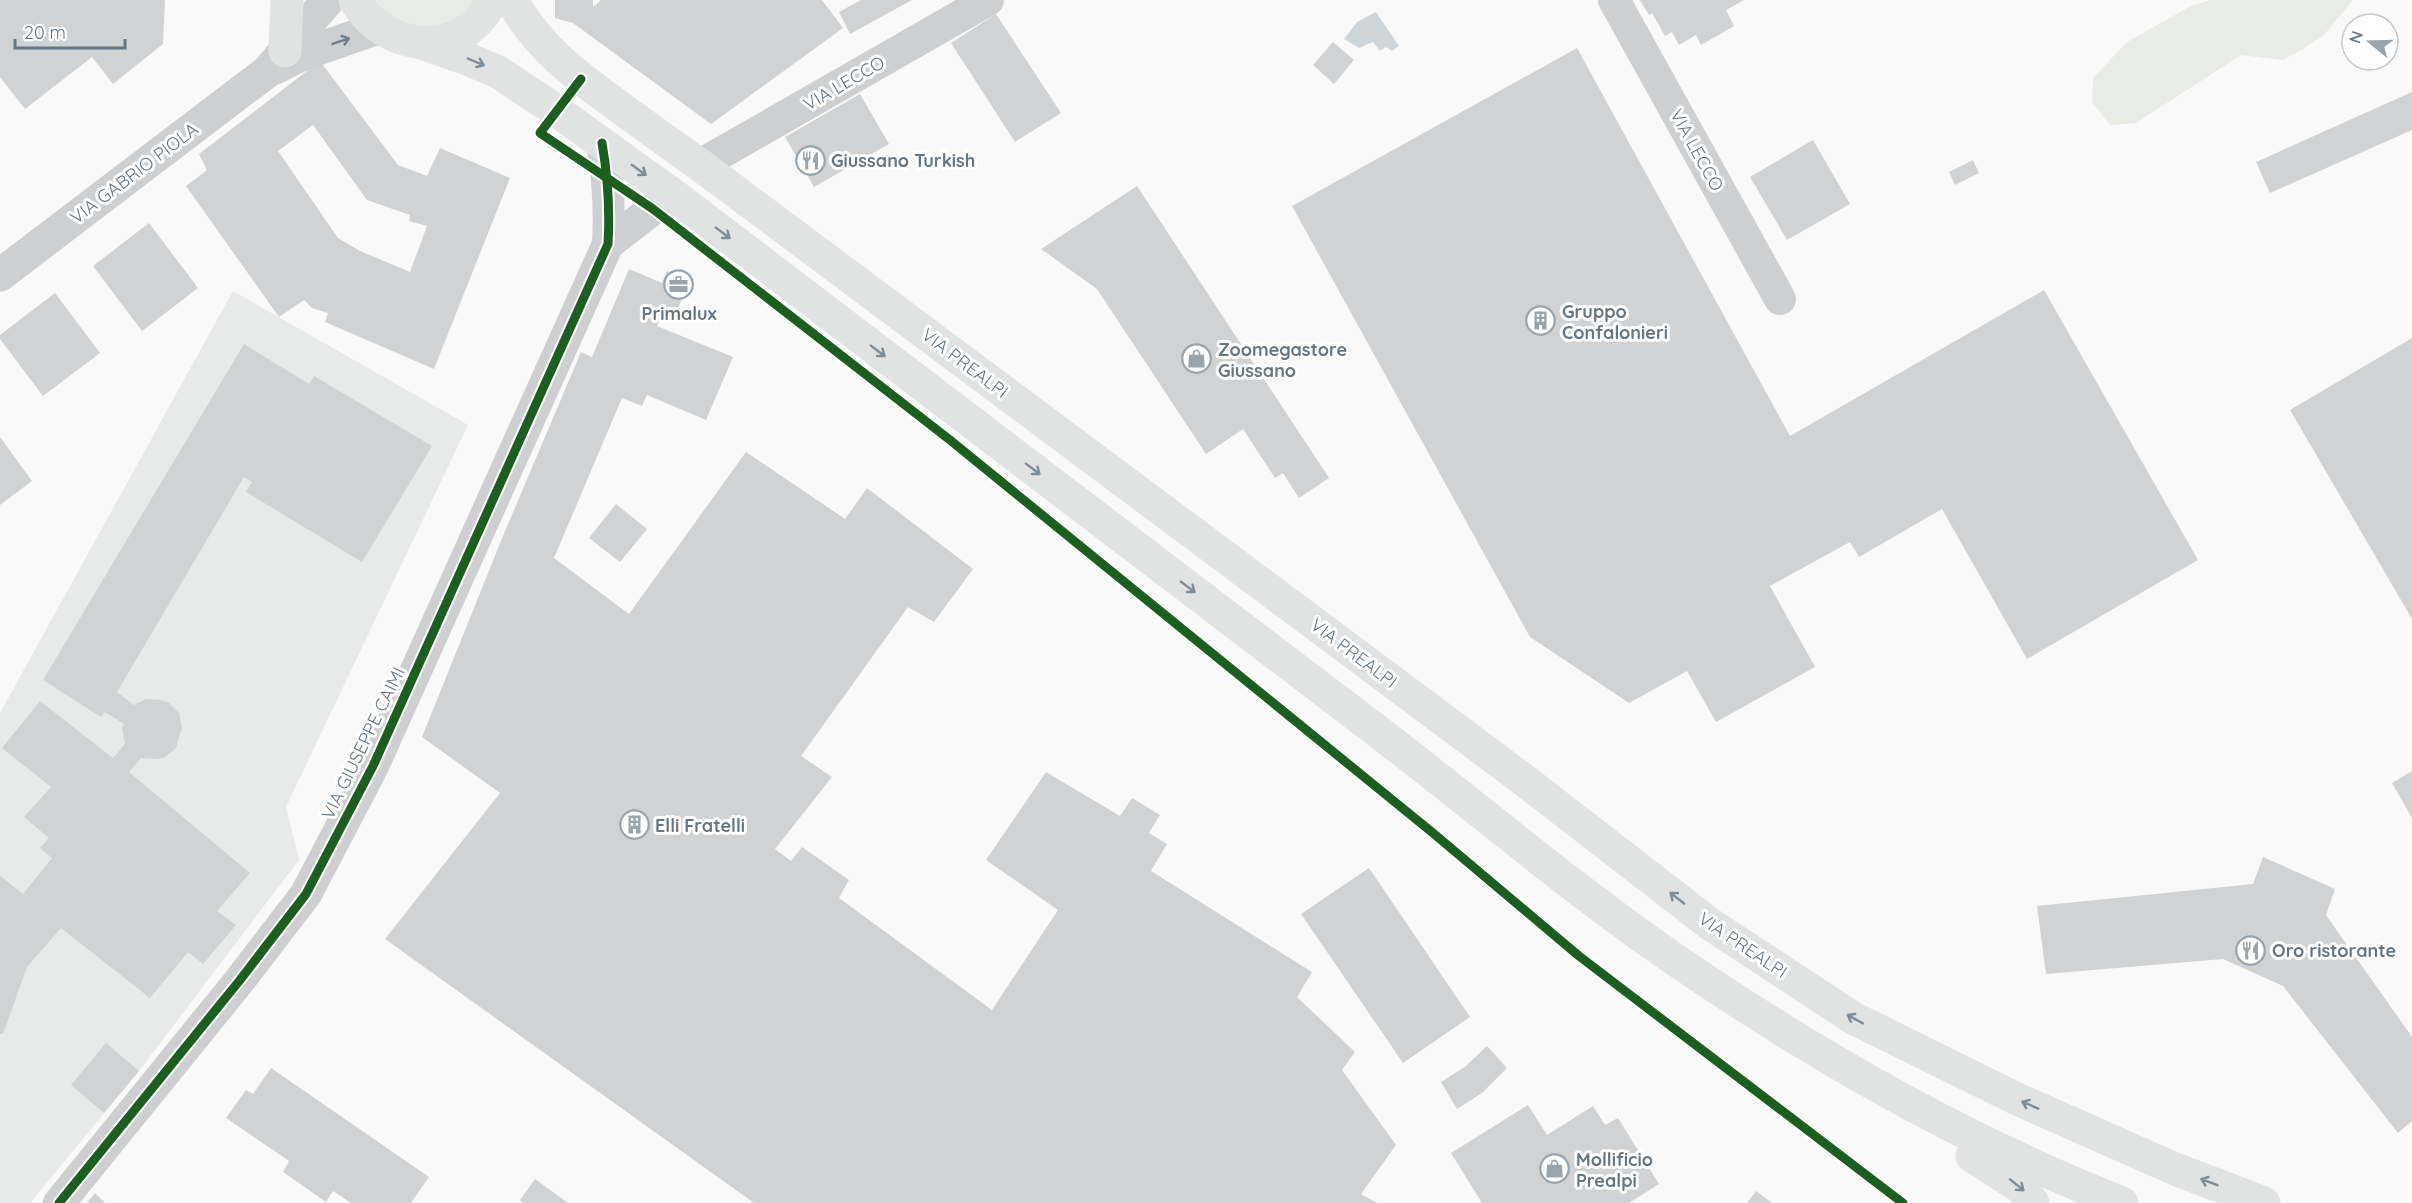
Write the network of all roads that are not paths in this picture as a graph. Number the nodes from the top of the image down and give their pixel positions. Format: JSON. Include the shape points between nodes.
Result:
{"nodes":[{"id":1,"x":287,"y":0,"type":"edge"},
{"id":2,"x":328,"y":0,"type":"edge"},
{"id":3,"x":355,"y":0,"type":"edge"},
{"id":4,"x":492,"y":0,"type":"edge"},
{"id":5,"x":512,"y":0,"type":"edge"},
{"id":6,"x":988,"y":0,"type":"edge"},
{"id":7,"x":1614,"y":0,"type":"edge"},
{"id":8,"x":378,"y":28,"type":"junction"},
{"id":9,"x":420,"y":43,"type":"junction"},
{"id":10,"x":276,"y":61,"type":"junction"},
{"id":11,"x":602,"y":143,"type":"junction"},
{"id":12,"x":700,"y":165,"type":"junction"},
{"id":13,"x":676,"y":197,"type":"junction"},
{"id":14,"x":608,"y":244,"type":"junction"},
{"id":15,"x":0,"y":275,"type":"edge"},
{"id":16,"x":1780,"y":299,"type":"dead end"},
{"id":17,"x":1904,"y":1100,"type":"junction"},
{"id":18,"x":59,"y":1203,"type":"edge"},
{"id":19,"x":2033,"y":1203,"type":"edge"},
{"id":20,"x":2122,"y":1203,"type":"edge"},
{"id":21,"x":2264,"y":1203,"type":"edge"}],
"edges":[{"from":1,"to":10,"type":"main road"},
{"from":2,"to":10,"type":"street","name":"VIA GABRIO PIOLA"},
{"from":3,"to":8,"type":"main road"},
{"from":4,"to":9,"type":"main road","via":[[465,31],[446,40]]},
{"from":5,"to":12,"type":"main road","name":"VIA PREALPI","via":[[541,44],[568,70]]},
{"from":6,"to":12,"type":"street","name":"VIA LECCO"},
{"from":7,"to":16,"type":"street","name":"VIA LECCO"},
{"from":8,"to":9,"type":"main road","via":[[399,39]]},
{"from":10,"to":8,"type":"street","name":"VIA GABRIO PIOLA","one_way":true},
{"from":9,"to":11,"type":"main road","one_way":true,"via":[[498,72]]},
{"from":10,"to":15,"type":"street","name":"VIA GABRIO PIOLA"},
{"from":11,"to":13,"type":"main road","one_way":true},
{"from":11,"to":14,"type":"street","via":[[610,199]]},
{"from":21,"to":12,"type":"main road","name":"VIA PREALPI","one_way":true,"via":[[2059,1118],[1852,1018],[1719,930]]},
{"from":13,"to":14,"type":"street","via":[[653,209]]},
{"from":13,"to":17,"type":"main road","one_way":true,"via":[[1422,765],[1587,896],[1760,1016]]},
{"from":14,"to":18,"type":"street","name":"VIA GIUSEPPE CAIMI","via":[[373,766],[306,894]]},
{"from":17,"to":19,"type":"main road","one_way":true,"via":[[1946,1141],[2015,1183]]},
{"from":17,"to":20,"type":"main road","via":[[2055,1176]]}]}
